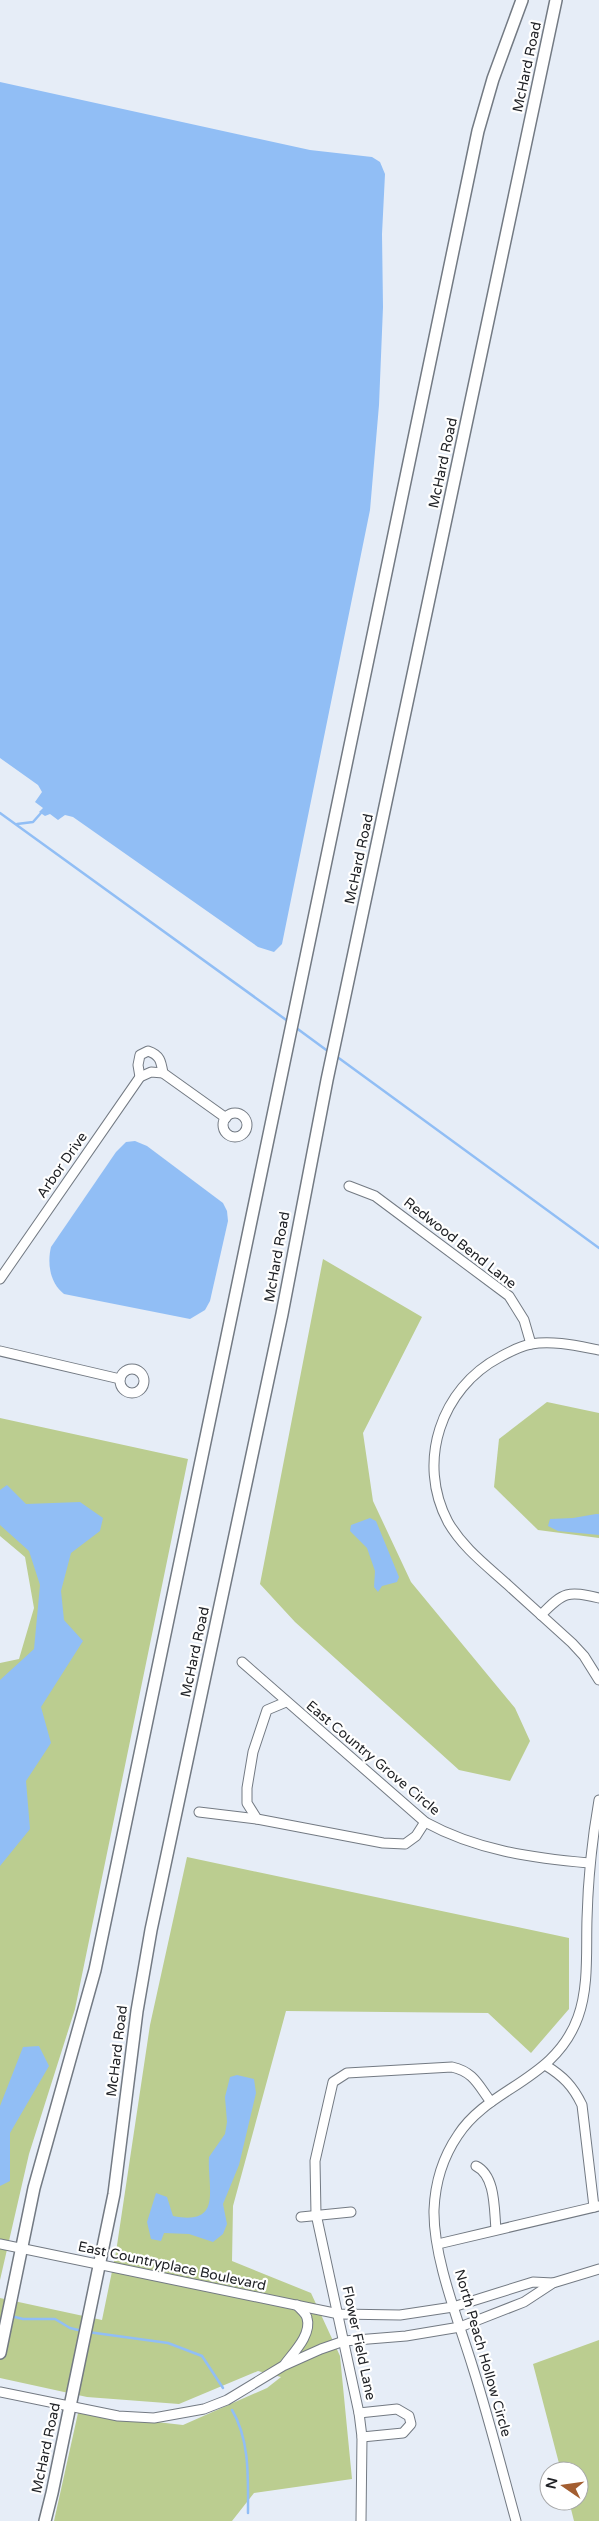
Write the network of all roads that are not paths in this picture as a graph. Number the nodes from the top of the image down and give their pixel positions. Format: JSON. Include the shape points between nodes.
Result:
{"nodes":[{"id":1,"x":522,"y":0,"type":"edge"},
{"id":2,"x":556,"y":0,"type":"edge"},
{"id":3,"x":162,"y":1072,"type":"junction"},
{"id":4,"x":140,"y":1077,"type":"junction"},
{"id":5,"x":226,"y":1118,"type":"dead end"},
{"id":6,"x":349,"y":1186,"type":"dead end"},
{"id":7,"x":0,"y":1279,"type":"edge"},
{"id":8,"x":532,"y":1344,"type":"junction"},
{"id":9,"x":599,"y":1350,"type":"edge"},
{"id":10,"x":0,"y":1351,"type":"edge"},
{"id":11,"x":120,"y":1378,"type":"dead end"},
{"id":12,"x":599,"y":1598,"type":"edge"},
{"id":13,"x":541,"y":1615,"type":"junction"},
{"id":14,"x":242,"y":1662,"type":"dead end"},
{"id":15,"x":599,"y":1680,"type":"edge"},
{"id":16,"x":286,"y":1702,"type":"junction"},
{"id":17,"x":599,"y":1800,"type":"edge"},
{"id":18,"x":199,"y":1812,"type":"dead end"},
{"id":19,"x":257,"y":1819,"type":"junction"},
{"id":20,"x":424,"y":1822,"type":"junction"},
{"id":21,"x":589,"y":1863,"type":"junction"},
{"id":22,"x":545,"y":2065,"type":"junction"},
{"id":23,"x":491,"y":2102,"type":"junction"},
{"id":24,"x":476,"y":2166,"type":"dead end"},
{"id":25,"x":596,"y":2206,"type":"edge"},
{"id":26,"x":351,"y":2212,"type":"dead end"},
{"id":27,"x":316,"y":2214,"type":"junction"},
{"id":28,"x":301,"y":2217,"type":"dead end"},
{"id":29,"x":496,"y":2229,"type":"junction"},
{"id":30,"x":0,"y":2244,"type":"edge"},
{"id":31,"x":438,"y":2244,"type":"junction"},
{"id":32,"x":22,"y":2248,"type":"junction"},
{"id":33,"x":100,"y":2265,"type":"junction"},
{"id":34,"x":599,"y":2269,"type":"edge"},
{"id":35,"x":553,"y":2283,"type":"junction"},
{"id":36,"x":297,"y":2305,"type":"junction"},
{"id":37,"x":453,"y":2307,"type":"junction"},
{"id":38,"x":339,"y":2314,"type":"junction"},
{"id":39,"x":460,"y":2327,"type":"junction"},
{"id":40,"x":344,"y":2341,"type":"junction"},
{"id":41,"x":1,"y":2348,"type":"edge"},
{"id":42,"x":283,"y":2366,"type":"junction"},
{"id":43,"x":0,"y":2392,"type":"edge"},
{"id":44,"x":71,"y":2406,"type":"junction"},
{"id":45,"x":359,"y":2412,"type":"junction"},
{"id":46,"x":362,"y":2437,"type":"junction"},
{"id":47,"x":44,"y":2521,"type":"edge"},
{"id":48,"x":361,"y":2521,"type":"edge"},
{"id":49,"x":516,"y":2521,"type":"edge"}],
"edges":[{"from":1,"to":32,"type":"main road","name":"McHard Road","via":[[492,79],[478,131],[95,1970],[48,2132]]},
{"from":2,"to":33,"type":"main road","name":"McHard Road","via":[[151,1930],[137,2011],[114,2194]]},
{"from":3,"to":4,"type":"street"},
{"from":3,"to":4,"type":"street","via":[[161,1059],[148,1051],[140,1055]]},
{"from":3,"to":5,"type":"street"},
{"from":4,"to":7,"type":"street","name":"Arbor Drive"},
{"from":6,"to":8,"type":"street","name":"Redwood Bend Lane","via":[[375,1196],[509,1296],[524,1320]]},
{"from":8,"to":9,"type":"street","via":[[568,1344]]},
{"from":8,"to":13,"type":"street","via":[[492,1361],[460,1388],[442,1420],[434,1469],[438,1499],[458,1539]]},
{"from":10,"to":11,"type":"street"},
{"from":12,"to":13,"type":"street","via":[[564,1594]]},
{"from":13,"to":15,"type":"street","via":[[584,1656]]},
{"from":14,"to":16,"type":"street","name":"East Country Grove Circle"},
{"from":16,"to":19,"type":"street","via":[[266,1710],[253,1752],[247,1803]]},
{"from":16,"to":20,"type":"street","name":"East Country Grove Circle"},
{"from":17,"to":21,"type":"street","name":"North Peach Hollow Circle"},
{"from":18,"to":19,"type":"street"},
{"from":19,"to":20,"type":"street","via":[[383,1843],[405,1844],[416,1836]]},
{"from":20,"to":21,"type":"street","name":"East Country Grove Circle","via":[[458,1838],[496,1850]]},
{"from":21,"to":22,"type":"street","name":"North Peach Hollow Circle","via":[[582,2004],[564,2044]]},
{"from":22,"to":23,"type":"street","name":"North Peach Hollow Circle"},
{"from":22,"to":25,"type":"street","via":[[567,2080],[582,2104]]},
{"from":23,"to":27,"type":"street","name":"Flower Field Lane","via":[[465,2070],[452,2067],[347,2074],[333,2082],[315,2161]]},
{"from":23,"to":31,"type":"street","name":"North Peach Hollow Circle","via":[[458,2134],[441,2170],[434,2213]]},
{"from":24,"to":29,"type":"street","via":[[484,2170],[489,2181]]},
{"from":25,"to":29,"type":"street"},
{"from":26,"to":27,"type":"street"},
{"from":27,"to":28,"type":"street"},
{"from":27,"to":38,"type":"street","name":"Flower Field Lane"},
{"from":29,"to":31,"type":"street"},
{"from":30,"to":32,"type":"street","name":"East Countryplace Boulevard"},
{"from":31,"to":37,"type":"street","name":"North Peach Hollow Circle"},
{"from":32,"to":33,"type":"street","name":"East Countryplace Boulevard"},
{"from":32,"to":41,"type":"main road","name":"McHard Road"},
{"from":33,"to":36,"type":"street","name":"East Countryplace Boulevard"},
{"from":33,"to":44,"type":"main road","name":"McHard Road"},
{"from":34,"to":35,"type":"street"},
{"from":35,"to":37,"type":"street","name":"East Countryplace Boulevard","via":[[533,2282]]},
{"from":35,"to":39,"type":"street","via":[[524,2302]]},
{"from":36,"to":38,"type":"street","name":"East Countryplace Boulevard"},
{"from":36,"to":42,"type":"street","via":[[307,2317],[308,2328]]},
{"from":37,"to":38,"type":"street","name":"East Countryplace Boulevard","via":[[400,2316]]},
{"from":37,"to":39,"type":"street","name":"North Peach Hollow Circle"},
{"from":38,"to":40,"type":"street","name":"Flower Field Lane"},
{"from":39,"to":40,"type":"street"},
{"from":39,"to":49,"type":"street","name":"North Peach Hollow Circle"},
{"from":40,"to":42,"type":"street"},
{"from":40,"to":45,"type":"street","name":"Flower Field Lane"},
{"from":42,"to":44,"type":"street","via":[[227,2400],[178,2415],[137,2418]]},
{"from":43,"to":44,"type":"street"},
{"from":44,"to":47,"type":"main road","name":"McHard Road"},
{"from":45,"to":46,"type":"street","name":"Flower Field Lane"},
{"from":45,"to":46,"type":"street","name":"Flower Field Lane","via":[[397,2409],[409,2416],[411,2424],[403,2433]]},
{"from":46,"to":48,"type":"street","name":"Flower Field Lane"}]}
